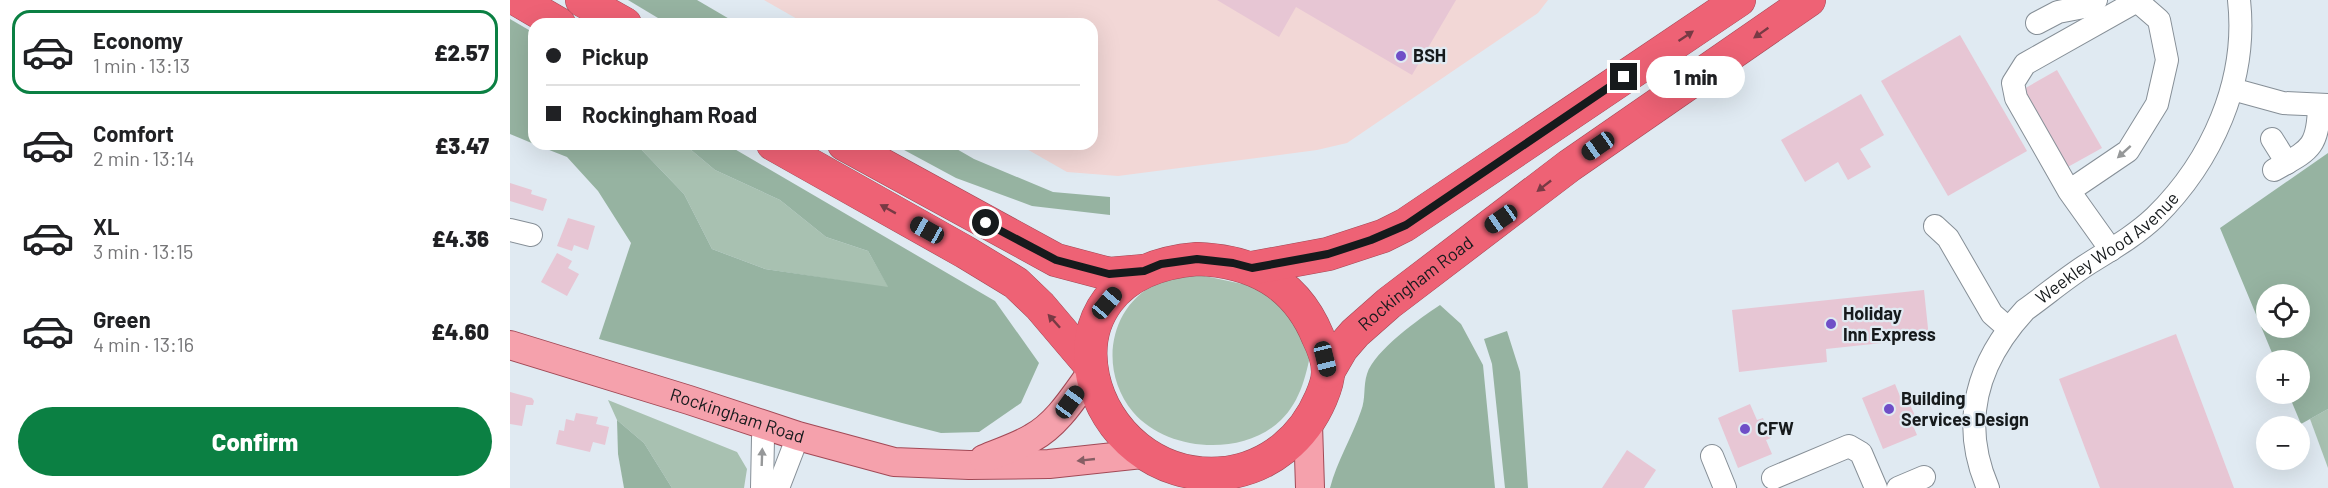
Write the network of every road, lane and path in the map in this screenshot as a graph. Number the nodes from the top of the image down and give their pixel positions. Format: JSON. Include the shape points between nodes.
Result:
{"nodes":[{"id":1,"x":518,"y":0,"type":"edge"},
{"id":2,"x":582,"y":0,"type":"edge"},
{"id":3,"x":1739,"y":0,"type":"edge"},
{"id":4,"x":1809,"y":0,"type":"edge"},
{"id":5,"x":2096,"y":0,"type":"edge"},
{"id":6,"x":2239,"y":0,"type":"edge"},
{"id":7,"x":549,"y":18,"type":"edge"},
{"id":8,"x":614,"y":18,"type":"edge"},
{"id":9,"x":2037,"y":23,"type":"dead end"},
{"id":10,"x":2232,"y":89,"type":"junction"},
{"id":11,"x":2324,"y":105,"type":"edge"},
{"id":12,"x":2272,"y":139,"type":"dead end"},
{"id":13,"x":784,"y":150,"type":"edge"},
{"id":14,"x":855,"y":150,"type":"edge"},
{"id":15,"x":2069,"y":191,"type":"junction"},
{"id":16,"x":1935,"y":226,"type":"dead end"},
{"id":17,"x":2111,"y":250,"type":"junction"},
{"id":18,"x":1252,"y":268,"type":"junction"},
{"id":19,"x":1144,"y":271,"type":"junction"},
{"id":20,"x":2008,"y":328,"type":"junction"},
{"id":21,"x":510,"y":345,"type":"edge"},
{"id":22,"x":1091,"y":369,"type":"junction"},
{"id":23,"x":1328,"y":372,"type":"junction"},
{"id":24,"x":1308,"y":424,"type":"junction"},
{"id":25,"x":767,"y":426,"type":"junction"},
{"id":26,"x":798,"y":436,"type":"junction"},
{"id":27,"x":1142,"y":454,"type":"junction"},
{"id":28,"x":1712,"y":456,"type":"dead end"},
{"id":29,"x":969,"y":465,"type":"junction"},
{"id":30,"x":1924,"y":477,"type":"dead end"},
{"id":31,"x":1773,"y":478,"type":"dead end"},
{"id":32,"x":1219,"y":481,"type":"edge"},
{"id":33,"x":762,"y":488,"type":"edge"},
{"id":34,"x":778,"y":488,"type":"edge"},
{"id":35,"x":1310,"y":488,"type":"edge"},
{"id":36,"x":1725,"y":488,"type":"edge"},
{"id":37,"x":1876,"y":488,"type":"edge"},
{"id":38,"x":1898,"y":488,"type":"edge"},
{"id":39,"x":1988,"y":488,"type":"edge"}],
"edges":[{"from":1,"to":7,"type":"highway"},
{"from":2,"to":8,"type":"highway"},
{"from":18,"to":3,"type":"highway","one_way":true,"via":[[1328,254],[1406,225]]},
{"from":4,"to":23,"type":"highway","name":"Rockingham Road","one_way":true,"via":[[1569,166],[1389,303],[1355,333]]},
{"from":5,"to":9,"type":"street"},
{"from":6,"to":10,"type":"street","name":"Weekley Wood Avenue","via":[[2239,50]]},
{"from":10,"to":11,"type":"street","via":[[2283,103]]},
{"from":10,"to":17,"type":"street","name":"Weekley Wood Avenue","via":[[2220,125],[2182,188],[2153,219]]},
{"from":11,"to":12,"type":"street","via":[[2314,143],[2281,167]]},
{"from":22,"to":13,"type":"highway","one_way":true,"via":[[1040,306],[1016,284]]},
{"from":14,"to":19,"type":"highway","via":[[1056,260],[1109,274]]},
{"from":15,"to":15,"type":"street","one_way":true,"via":[[2016,98],[2013,83],[2025,64],[2137,1],[2159,20],[2167,60],[2157,104],[2128,151]]},
{"from":15,"to":17,"type":"street"},
{"from":16,"to":20,"type":"street","via":[[1948,238],[1992,314]]},
{"from":17,"to":20,"type":"street","name":"Weekley Wood Avenue","via":[[2025,310]]},
{"from":18,"to":19,"type":"highway","via":[[1197,259],[1161,264]]},
{"from":18,"to":23,"type":"highway","via":[[1296,299],[1312,320]]},
{"from":19,"to":22,"type":"highway","via":[[1117,290],[1098,317],[1090,348]]},
{"from":20,"to":39,"type":"street","name":"Weekley Wood Avenue","via":[[1990,355],[1976,403],[1975,438]]},
{"from":21,"to":25,"type":"main road","name":"Rockingham Road"},
{"from":22,"to":27,"type":"highway","via":[[1110,420]]},
{"from":22,"to":29,"type":"main road","name":"Rockingham Road","via":[[1046,429]]},
{"from":23,"to":24,"type":"highway","via":[[1324,392]]},
{"from":24,"to":32,"type":"highway","via":[[1282,450],[1260,463],[1226,473]]},
{"from":24,"to":35,"type":"main road"},
{"from":25,"to":26,"type":"main road","name":"Rockingham Road"},
{"from":33,"to":25,"type":"street","one_way":true,"via":[[763,438]]},
{"from":26,"to":29,"type":"main road","name":"Rockingham Road","via":[[894,462]]},
{"from":26,"to":34,"type":"street"},
{"from":27,"to":29,"type":"main road","name":"Rockingham Road","one_way":true,"via":[[1049,464]]},
{"from":27,"to":32,"type":"highway"},
{"from":28,"to":36,"type":"street"},
{"from":30,"to":38,"type":"street"},
{"from":31,"to":37,"type":"street","via":[[1849,446],[1861,453]]}]}
